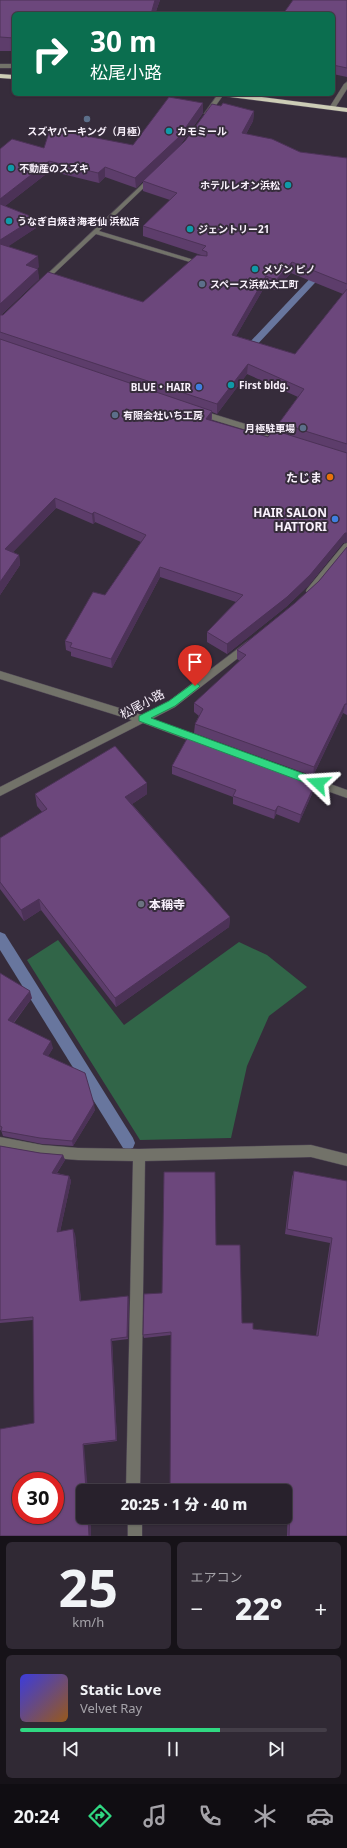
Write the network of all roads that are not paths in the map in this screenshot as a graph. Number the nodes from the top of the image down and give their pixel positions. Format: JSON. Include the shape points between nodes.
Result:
{"nodes":[{"id":1,"x":0,"y":66,"type":"edge"},
{"id":2,"x":12,"y":66,"type":"edge"},
{"id":3,"x":0,"y":76,"type":"edge"},
{"id":4,"x":12,"y":77,"type":"edge"},
{"id":5,"x":347,"y":84,"type":"edge"},
{"id":6,"x":220,"y":96,"type":"edge"},
{"id":7,"x":238,"y":96,"type":"edge"},
{"id":8,"x":332,"y":108,"type":"junction"},
{"id":9,"x":347,"y":110,"type":"edge"},
{"id":10,"x":204,"y":118,"type":"edge"},
{"id":11,"x":160,"y":170,"type":"edge"},
{"id":12,"x":95,"y":232,"type":"junction"},
{"id":13,"x":204,"y":264,"type":"edge"},
{"id":14,"x":39,"y":285,"type":"edge"},
{"id":15,"x":188,"y":409,"type":"edge"},
{"id":16,"x":290,"y":440,"type":"edge"},
{"id":17,"x":347,"y":546,"type":"edge"},
{"id":18,"x":302,"y":599,"type":"edge"},
{"id":19,"x":253,"y":641,"type":"edge"},
{"id":20,"x":0,"y":675,"type":"edge"},
{"id":21,"x":142,"y":719,"type":"junction"},
{"id":22,"x":208,"y":743,"type":"edge"},
{"id":23,"x":288,"y":772,"type":"edge"},
{"id":24,"x":0,"y":792,"type":"edge"},
{"id":25,"x":347,"y":794,"type":"edge"},
{"id":26,"x":0,"y":1143,"type":"edge"},
{"id":27,"x":139,"y":1155,"type":"junction"},
{"id":28,"x":347,"y":1160,"type":"edge"},
{"id":29,"x":133,"y":1484,"type":"edge"},
{"id":30,"x":134,"y":1524,"type":"edge"},
{"id":31,"x":135,"y":1536,"type":"edge"}],
"edges":[{"from":1,"to":2,"type":"street"},
{"from":3,"to":4,"type":"highway"},
{"from":5,"to":8,"type":"street"},
{"from":6,"to":10,"type":"street"},
{"from":7,"to":8,"type":"highway"},
{"from":8,"to":9,"type":"highway"},
{"from":11,"to":12,"type":"street"},
{"from":12,"to":13,"type":"street"},
{"from":12,"to":14,"type":"street"},
{"from":15,"to":16,"type":"street"},
{"from":17,"to":18,"type":"street"},
{"from":19,"to":21,"type":"street","name":"松尾小路","via":[[172,704]]},
{"from":20,"to":21,"type":"street"},
{"from":21,"to":22,"type":"street"},
{"from":21,"to":24,"type":"street","name":"松尾小路"},
{"from":23,"to":25,"type":"street"},
{"from":26,"to":27,"type":"street","via":[[42,1151]]},
{"from":27,"to":28,"type":"street","via":[[311,1151]]},
{"from":27,"to":29,"type":"street"},
{"from":30,"to":31,"type":"street"}]}
